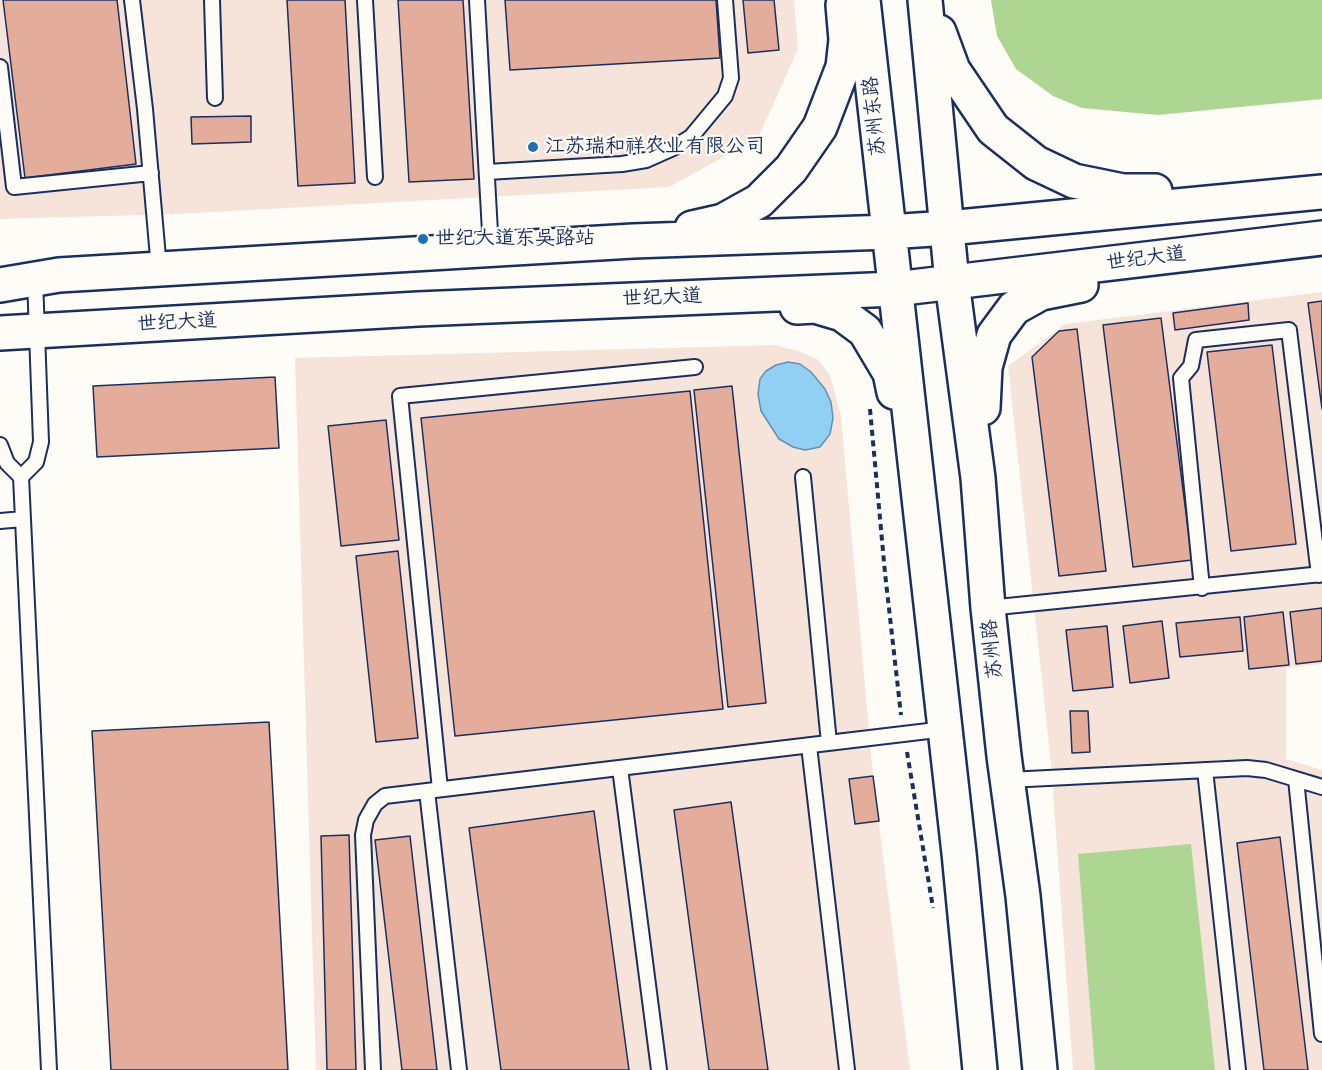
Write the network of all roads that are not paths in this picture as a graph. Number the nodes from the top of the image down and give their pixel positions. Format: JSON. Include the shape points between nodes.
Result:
{"nodes":[{"id":1,"x":132,"y":0,"type":"edge"},
{"id":2,"x":212,"y":0,"type":"edge"},
{"id":3,"x":365,"y":0,"type":"edge"},
{"id":4,"x":477,"y":0,"type":"edge"},
{"id":5,"x":725,"y":0,"type":"edge"},
{"id":6,"x":842,"y":0,"type":"edge"},
{"id":7,"x":862,"y":0,"type":"edge"},
{"id":8,"x":926,"y":0,"type":"edge"},
{"id":9,"x":0,"y":67,"type":"edge"},
{"id":10,"x":215,"y":98,"type":"dead end"},
{"id":11,"x":487,"y":172,"type":"junction"},
{"id":12,"x":150,"y":173,"type":"junction"},
{"id":13,"x":375,"y":177,"type":"dead end"},
{"id":14,"x":1322,"y":191,"type":"edge"},
{"id":15,"x":948,"y":228,"type":"junction"},
{"id":16,"x":888,"y":232,"type":"junction"},
{"id":17,"x":1322,"y":238,"type":"edge"},
{"id":18,"x":633,"y":241,"type":"junction"},
{"id":19,"x":491,"y":250,"type":"junction"},
{"id":20,"x":159,"y":269,"type":"junction"},
{"id":21,"x":35,"y":279,"type":"junction"},
{"id":22,"x":952,"y":282,"type":"junction"},
{"id":23,"x":0,"y":285,"type":"edge"},
{"id":24,"x":895,"y":289,"type":"junction"},
{"id":25,"x":418,"y":309,"type":"junction"},
{"id":26,"x":36,"y":331,"type":"junction"},
{"id":27,"x":0,"y":333,"type":"edge"},
{"id":28,"x":695,"y":367,"type":"dead end"},
{"id":29,"x":0,"y":445,"type":"edge"},
{"id":30,"x":21,"y":477,"type":"junction"},
{"id":31,"x":803,"y":477,"type":"dead end"},
{"id":32,"x":978,"y":478,"type":"junction"},
{"id":33,"x":23,"y":519,"type":"junction"},
{"id":34,"x":0,"y":521,"type":"edge"},
{"id":35,"x":925,"y":548,"type":"junction"},
{"id":36,"x":1320,"y":574,"type":"edge"},
{"id":37,"x":1202,"y":588,"type":"junction"},
{"id":38,"x":988,"y":608,"type":"junction"},
{"id":39,"x":945,"y":729,"type":"junction"},
{"id":40,"x":829,"y":743,"type":"junction"},
{"id":41,"x":808,"y":746,"type":"junction"},
{"id":42,"x":620,"y":768,"type":"junction"},
{"id":43,"x":1205,"y":770,"type":"junction"},
{"id":44,"x":1296,"y":779,"type":"junction"},
{"id":45,"x":1008,"y":780,"type":"junction"},
{"id":46,"x":1322,"y":787,"type":"edge"},
{"id":47,"x":433,"y":790,"type":"junction"},
{"id":48,"x":1322,"y":1034,"type":"edge"},
{"id":49,"x":49,"y":1070,"type":"edge"},
{"id":50,"x":372,"y":1070,"type":"edge"},
{"id":51,"x":459,"y":1070,"type":"edge"},
{"id":52,"x":659,"y":1070,"type":"edge"},
{"id":53,"x":847,"y":1070,"type":"edge"},
{"id":54,"x":980,"y":1070,"type":"edge"},
{"id":55,"x":1040,"y":1070,"type":"edge"},
{"id":56,"x":1238,"y":1070,"type":"edge"}],
"edges":[{"from":1,"to":12,"type":"lane"},
{"from":2,"to":10,"type":"lane"},
{"from":3,"to":13,"type":"lane"},
{"from":4,"to":11,"type":"lane"},
{"from":5,"to":11,"type":"lane","via":[[731,78],[725,96],[691,137],[646,160]]},
{"from":6,"to":18,"type":"street","via":[[846,40],[843,67],[820,127],[790,169],[759,201],[723,221]]},
{"from":7,"to":16,"type":"street","name":"苏州东路"},
{"from":8,"to":14,"type":"street","via":[[953,70],[993,129],[1036,163],[1074,181],[1123,191]]},
{"from":8,"to":15,"type":"street"},
{"from":9,"to":12,"type":"lane","via":[[14,187]]},
{"from":11,"to":19,"type":"lane"},
{"from":12,"to":20,"type":"lane"},
{"from":14,"to":15,"type":"street"},
{"from":15,"to":16,"type":"street"},
{"from":15,"to":22,"type":"street","name":"苏州路"},
{"from":16,"to":18,"type":"street"},
{"from":16,"to":24,"type":"street"},
{"from":17,"to":22,"type":"street","name":"世纪大道"},
{"from":17,"to":32,"type":"street","via":[[1041,293],[1014,308],[994,335],[985,367]]},
{"from":18,"to":19,"type":"street"},
{"from":19,"to":20,"type":"street"},
{"from":20,"to":21,"type":"street"},
{"from":21,"to":23,"type":"street"},
{"from":21,"to":26,"type":"lane"},
{"from":22,"to":24,"type":"street","name":"世纪大道"},
{"from":22,"to":32,"type":"street","name":"苏州路"},
{"from":24,"to":25,"type":"street","name":"世纪大道"},
{"from":24,"to":35,"type":"street"},
{"from":25,"to":26,"type":"street","name":"世纪大道"},
{"from":25,"to":35,"type":"street","via":[[815,306],[842,314],[866,331],[890,373]]},
{"from":26,"to":27,"type":"street","name":"世纪大道"},
{"from":26,"to":30,"type":"lane","via":[[41,442],[36,462]]},
{"from":28,"to":47,"type":"lane","via":[[400,396]]},
{"from":29,"to":30,"type":"lane","via":[[7,463]]},
{"from":30,"to":33,"type":"lane"},
{"from":31,"to":40,"type":"lane"},
{"from":32,"to":38,"type":"street","name":"苏州路"},
{"from":33,"to":34,"type":"lane"},
{"from":33,"to":49,"type":"lane"},
{"from":35,"to":39,"type":"street"},
{"from":36,"to":37,"type":"lane"},
{"from":36,"to":37,"type":"lane","via":[[1289,330],[1196,340],[1191,366],[1181,378]]},
{"from":37,"to":38,"type":"lane"},
{"from":38,"to":45,"type":"street","name":"苏州路"},
{"from":39,"to":40,"type":"lane"},
{"from":39,"to":54,"type":"street"},
{"from":40,"to":41,"type":"lane"},
{"from":41,"to":42,"type":"lane"},
{"from":41,"to":53,"type":"lane"},
{"from":42,"to":47,"type":"lane"},
{"from":42,"to":52,"type":"lane"},
{"from":43,"to":44,"type":"lane","via":[[1247,768]]},
{"from":43,"to":45,"type":"lane"},
{"from":43,"to":56,"type":"lane"},
{"from":44,"to":46,"type":"lane"},
{"from":44,"to":48,"type":"lane"},
{"from":45,"to":55,"type":"street","name":"苏州路"},
{"from":47,"to":50,"type":"lane","via":[[385,796],[366,820],[363,835]]},
{"from":47,"to":51,"type":"lane"}]}
